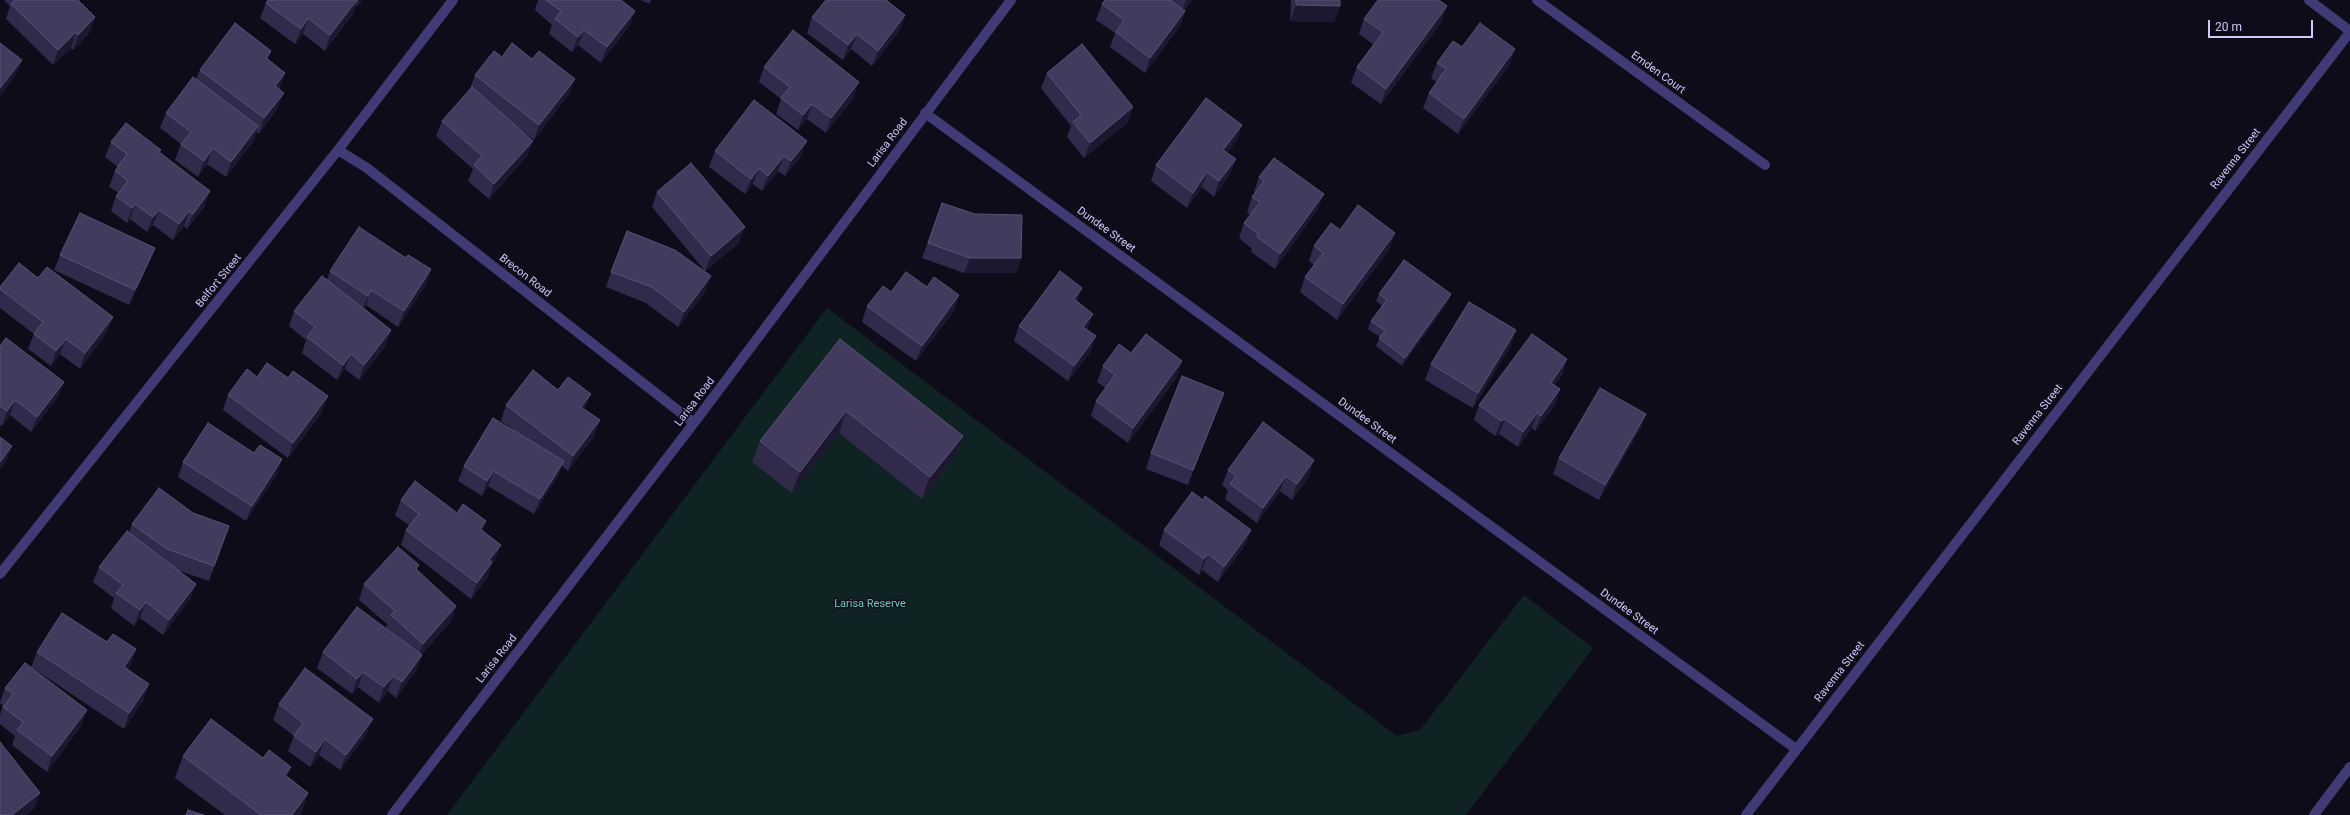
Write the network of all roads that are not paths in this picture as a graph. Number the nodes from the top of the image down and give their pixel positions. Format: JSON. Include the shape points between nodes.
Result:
{"nodes":[{"id":1,"x":453,"y":0,"type":"edge"},
{"id":2,"x":1011,"y":0,"type":"edge"},
{"id":3,"x":1537,"y":0,"type":"edge"},
{"id":4,"x":2309,"y":0,"type":"edge"},
{"id":5,"x":2350,"y":31,"type":"edge"},
{"id":6,"x":925,"y":113,"type":"junction"},
{"id":7,"x":338,"y":150,"type":"junction"},
{"id":8,"x":1765,"y":165,"type":"dead end"},
{"id":9,"x":694,"y":423,"type":"junction"},
{"id":10,"x":0,"y":574,"type":"edge"},
{"id":11,"x":1796,"y":749,"type":"junction"},
{"id":12,"x":2350,"y":767,"type":"edge"},
{"id":13,"x":392,"y":815,"type":"edge"},
{"id":14,"x":1746,"y":815,"type":"edge"},
{"id":15,"x":2314,"y":815,"type":"edge"}],
"edges":[{"from":1,"to":7,"type":"street","name":"Belfort Street"},
{"from":2,"to":6,"type":"street","name":"Larisa Road"},
{"from":3,"to":8,"type":"street","name":"Emden Court"},
{"from":4,"to":5,"type":"street"},
{"from":5,"to":11,"type":"street","name":"Ravenna Street"},
{"from":6,"to":9,"type":"street","name":"Larisa Road"},
{"from":6,"to":11,"type":"street","name":"Dundee Street"},
{"from":7,"to":9,"type":"street","name":"Brecon Road","via":[[367,168]]},
{"from":7,"to":10,"type":"street","name":"Belfort Street"},
{"from":9,"to":13,"type":"street","name":"Larisa Road"},
{"from":11,"to":14,"type":"street","name":"Ravenna Street"},
{"from":12,"to":15,"type":"street"}]}
